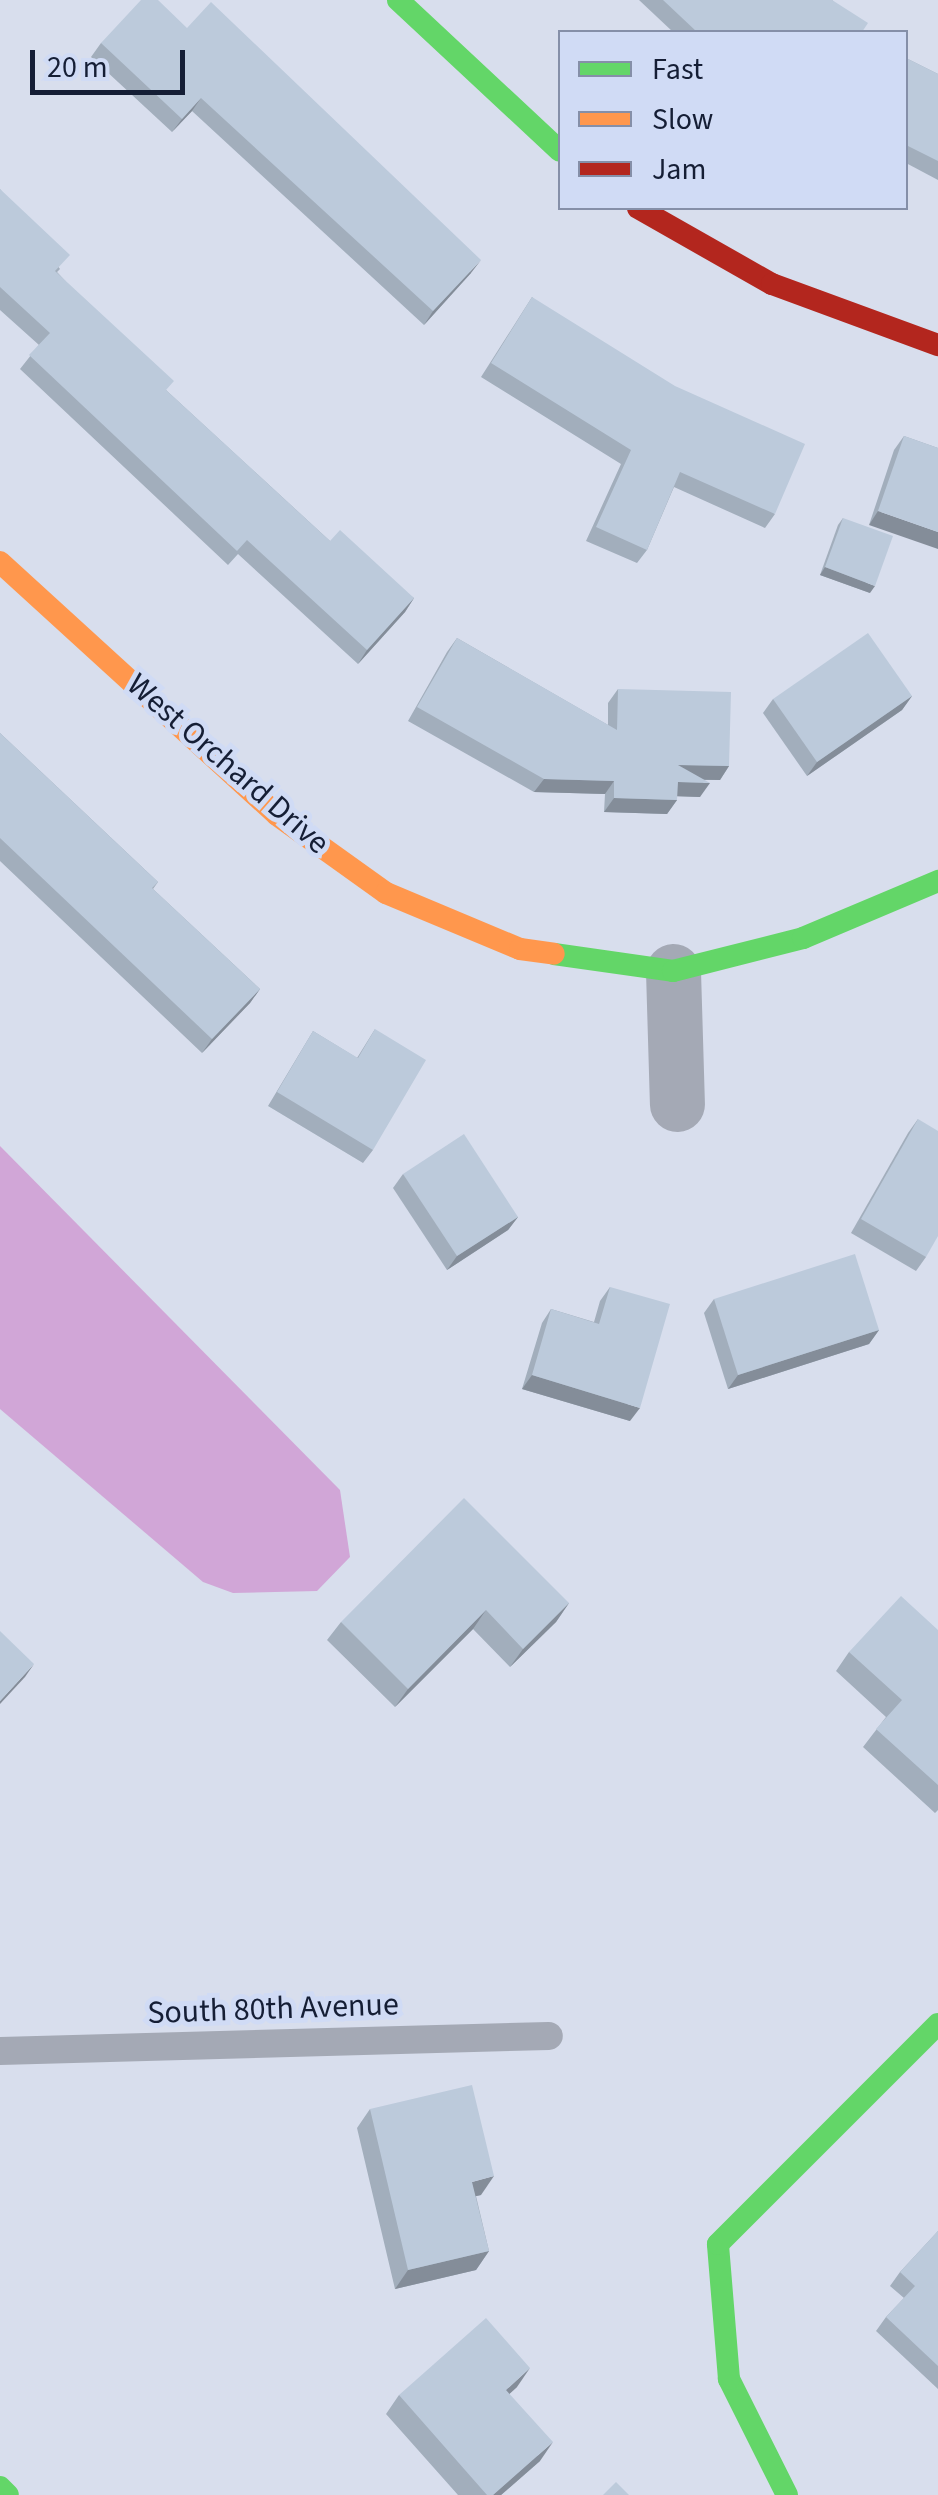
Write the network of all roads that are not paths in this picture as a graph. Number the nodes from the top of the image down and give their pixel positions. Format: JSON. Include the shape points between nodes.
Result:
{"nodes":[{"id":1,"x":398,"y":0,"type":"edge"},
{"id":2,"x":558,"y":150,"type":"edge"},
{"id":3,"x":642,"y":210,"type":"edge"},
{"id":4,"x":938,"y":345,"type":"edge"},
{"id":5,"x":0,"y":562,"type":"edge"},
{"id":6,"x":938,"y":881,"type":"edge"},
{"id":7,"x":674,"y":971,"type":"junction"},
{"id":8,"x":677,"y":1104,"type":"dead end"},
{"id":9,"x":938,"y":2024,"type":"edge"},
{"id":10,"x":548,"y":2036,"type":"dead end"},
{"id":11,"x":0,"y":2051,"type":"edge"},
{"id":12,"x":0,"y":2487,"type":"edge"},
{"id":13,"x":8,"y":2495,"type":"edge"},
{"id":14,"x":786,"y":2495,"type":"edge"}],
"edges":[{"from":1,"to":2,"type":"street"},
{"from":3,"to":4,"type":"street","via":[[772,284]]},
{"from":5,"to":7,"type":"street","name":"West Orchard Drive","via":[[277,814],[386,894],[520,950]]},
{"from":6,"to":7,"type":"street","name":"West Orchard Drive","via":[[803,938]]},
{"from":7,"to":8,"type":"street"},
{"from":9,"to":14,"type":"street","via":[[718,2244],[729,2379]]},
{"from":10,"to":11,"type":"lane","name":"South 80th Avenue"},
{"from":12,"to":13,"type":"street"}]}
